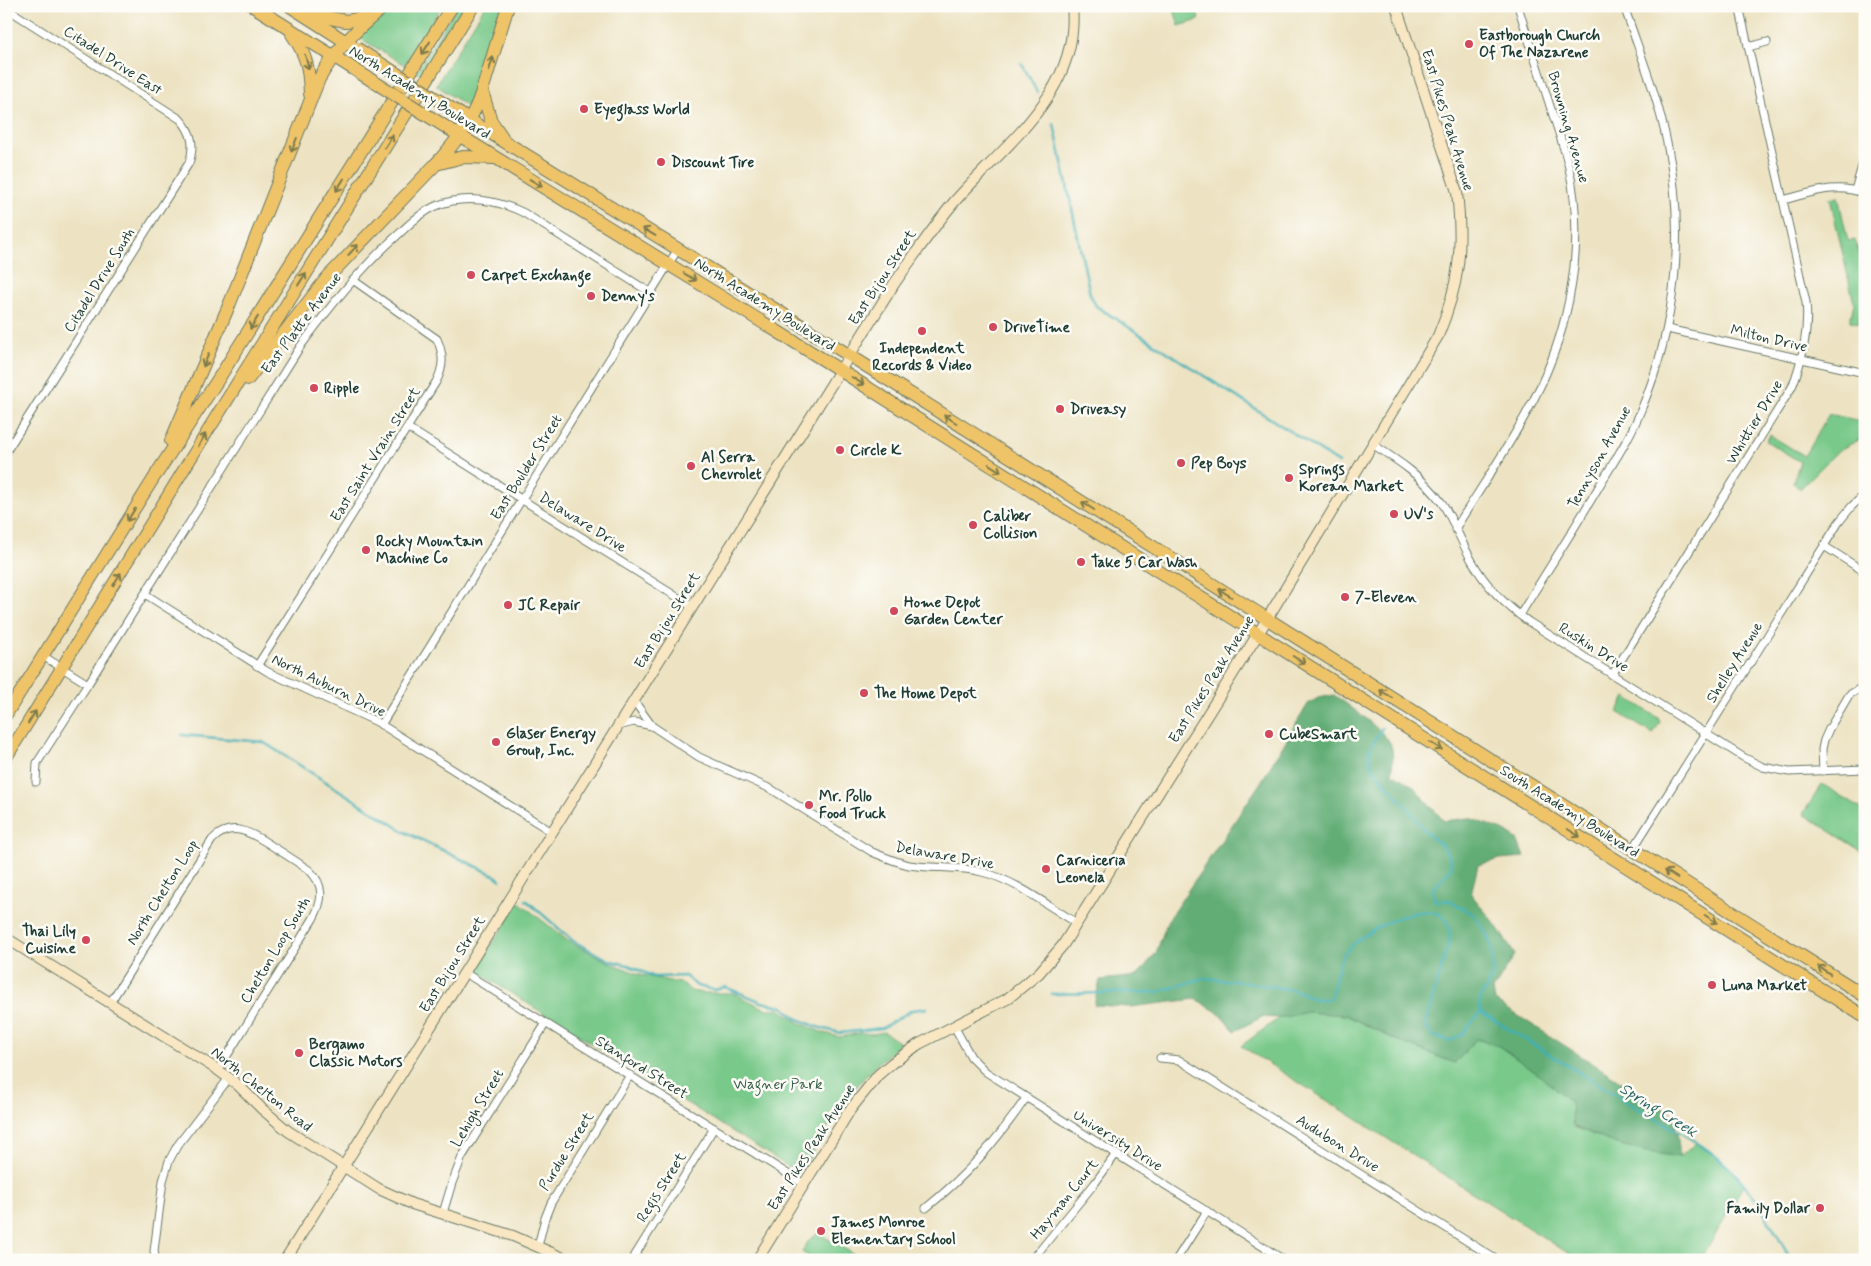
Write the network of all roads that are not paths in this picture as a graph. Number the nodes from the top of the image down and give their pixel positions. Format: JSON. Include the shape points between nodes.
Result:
{"nodes":[{"id":1,"x":253,"y":6,"type":"edge"},
{"id":2,"x":385,"y":6,"type":"edge"},
{"id":3,"x":452,"y":6,"type":"edge"},
{"id":4,"x":473,"y":6,"type":"edge"},
{"id":5,"x":508,"y":6,"type":"edge"},
{"id":6,"x":1072,"y":6,"type":"edge"},
{"id":7,"x":1518,"y":6,"type":"edge"},
{"id":8,"x":1624,"y":6,"type":"edge"},
{"id":9,"x":1738,"y":6,"type":"edge"},
{"id":10,"x":1400,"y":7,"type":"edge"},
{"id":11,"x":6,"y":8,"type":"edge"},
{"id":12,"x":295,"y":9,"type":"edge"},
{"id":13,"x":372,"y":16,"type":"junction"},
{"id":14,"x":289,"y":29,"type":"junction"},
{"id":15,"x":1767,"y":42,"type":"dead end"},
{"id":16,"x":351,"y":45,"type":"junction"},
{"id":17,"x":1748,"y":47,"type":"junction"},
{"id":18,"x":333,"y":56,"type":"junction"},
{"id":19,"x":482,"y":91,"type":"junction"},
{"id":20,"x":311,"y":99,"type":"junction"},
{"id":21,"x":465,"y":117,"type":"junction"},
{"id":22,"x":180,"y":119,"type":"joint"},
{"id":23,"x":454,"y":133,"type":"junction"},
{"id":24,"x":505,"y":142,"type":"junction"},
{"id":25,"x":1865,"y":156,"type":"edge"},
{"id":26,"x":495,"y":158,"type":"junction"},
{"id":27,"x":436,"y":164,"type":"junction"},
{"id":28,"x":1855,"y":190,"type":"junction"},
{"id":29,"x":1865,"y":194,"type":"edge"},
{"id":30,"x":1783,"y":200,"type":"junction"},
{"id":31,"x":678,"y":249,"type":"junction"},
{"id":32,"x":669,"y":264,"type":"junction"},
{"id":33,"x":353,"y":280,"type":"junction"},
{"id":34,"x":651,"y":293,"type":"junction"},
{"id":35,"x":1667,"y":329,"type":"junction"},
{"id":36,"x":849,"y":355,"type":"junction"},
{"id":37,"x":1800,"y":359,"type":"junction"},
{"id":38,"x":840,"y":370,"type":"junction"},
{"id":39,"x":1865,"y":373,"type":"edge"},
{"id":40,"x":212,"y":424,"type":"junction"},
{"id":41,"x":408,"y":428,"type":"junction"},
{"id":42,"x":1372,"y":444,"type":"junction"},
{"id":43,"x":6,"y":452,"type":"edge"},
{"id":44,"x":157,"y":473,"type":"junction"},
{"id":45,"x":1865,"y":494,"type":"edge"},
{"id":46,"x":522,"y":500,"type":"junction"},
{"id":47,"x":1456,"y":529,"type":"junction"},
{"id":48,"x":1824,"y":546,"type":"junction"},
{"id":49,"x":1865,"y":572,"type":"edge"},
{"id":50,"x":144,"y":594,"type":"junction"},
{"id":51,"x":693,"y":606,"type":"junction"},
{"id":52,"x":1520,"y":615,"type":"junction"},
{"id":53,"x":1266,"y":619,"type":"junction"},
{"id":54,"x":1258,"y":634,"type":"junction"},
{"id":55,"x":43,"y":656,"type":"junction"},
{"id":56,"x":258,"y":666,"type":"junction"},
{"id":57,"x":63,"y":668,"type":"junction"},
{"id":58,"x":1612,"y":674,"type":"junction"},
{"id":59,"x":88,"y":684,"type":"junction"},
{"id":60,"x":1864,"y":686,"type":"edge"},
{"id":61,"x":634,"y":701,"type":"junction"},
{"id":62,"x":6,"y":715,"type":"edge"},
{"id":63,"x":381,"y":725,"type":"junction"},
{"id":64,"x":618,"y":726,"type":"junction"},
{"id":65,"x":652,"y":726,"type":"junction"},
{"id":66,"x":1705,"y":734,"type":"junction"},
{"id":67,"x":6,"y":758,"type":"edge"},
{"id":68,"x":1865,"y":769,"type":"edge"},
{"id":69,"x":1823,"y":771,"type":"junction"},
{"id":70,"x":36,"y":782,"type":"dead end"},
{"id":71,"x":552,"y":832,"type":"junction"},
{"id":72,"x":1633,"y":849,"type":"junction"},
{"id":73,"x":283,"y":853,"type":"joint"},
{"id":74,"x":1077,"y":923,"type":"junction"},
{"id":75,"x":6,"y":938,"type":"edge"},
{"id":76,"x":465,"y":972,"type":"junction"},
{"id":77,"x":1865,"y":996,"type":"edge"},
{"id":78,"x":110,"y":1003,"type":"junction"},
{"id":79,"x":1865,"y":1017,"type":"edge"},
{"id":80,"x":546,"y":1023,"type":"junction"},
{"id":81,"x":954,"y":1026,"type":"junction"},
{"id":82,"x":1160,"y":1058,"type":"dead end"},
{"id":83,"x":218,"y":1070,"type":"junction"},
{"id":84,"x":630,"y":1075,"type":"junction"},
{"id":85,"x":229,"y":1078,"type":"junction"},
{"id":86,"x":1026,"y":1098,"type":"junction"},
{"id":87,"x":714,"y":1128,"type":"junction"},
{"id":88,"x":1116,"y":1154,"type":"junction"},
{"id":89,"x":343,"y":1167,"type":"junction"},
{"id":90,"x":804,"y":1184,"type":"junction"},
{"id":91,"x":926,"y":1208,"type":"dead end"},
{"id":92,"x":1207,"y":1211,"type":"junction"},
{"id":93,"x":443,"y":1213,"type":"junction"},
{"id":94,"x":538,"y":1246,"type":"junction"},
{"id":95,"x":156,"y":1260,"type":"edge"},
{"id":96,"x":285,"y":1260,"type":"edge"},
{"id":97,"x":568,"y":1260,"type":"edge"},
{"id":98,"x":632,"y":1260,"type":"edge"},
{"id":99,"x":757,"y":1260,"type":"edge"},
{"id":100,"x":1032,"y":1260,"type":"edge"},
{"id":101,"x":1176,"y":1260,"type":"edge"},
{"id":102,"x":1284,"y":1260,"type":"edge"},
{"id":103,"x":1498,"y":1260,"type":"edge"}],
"edges":[{"from":1,"to":14,"type":"highway","name":"North Academy Boulevard"},
{"from":2,"to":13,"type":"highway"},
{"from":3,"to":44,"type":"highway","one_way":true},
{"from":40,"to":4,"type":"highway","name":"East Platte Avenue","one_way":true},
{"from":19,"to":5,"type":"highway","one_way":true},
{"from":6,"to":36,"type":"main road","name":"East Bijou Street","via":[[1068,59],[1053,92],[938,222]]},
{"from":7,"to":47,"type":"street","name":"Browning Avenue","via":[[1569,169],[1575,221],[1573,278],[1561,333],[1540,386],[1526,415]]},
{"from":8,"to":35,"type":"street","name":"Tennyson Avenue","via":[[1660,114],[1672,167],[1676,267]]},
{"from":9,"to":17,"type":"street","name":"Whittier Drive"},
{"from":10,"to":42,"type":"main road","name":"East Pikes Peak Avenue","via":[[1457,192],[1460,261],[1453,296],[1438,336]]},
{"from":11,"to":22,"type":"street","name":"Citadel Drive East"},
{"from":12,"to":13,"type":"highway","via":[[346,21]]},
{"from":12,"to":16,"type":"highway","name":"North Academy Boulevard"},
{"from":13,"to":16,"type":"highway"},
{"from":14,"to":18,"type":"highway","name":"North Academy Boulevard"},
{"from":14,"to":20,"type":"highway","one_way":true,"via":[[308,64]]},
{"from":15,"to":17,"type":"street"},
{"from":16,"to":18,"type":"highway"},
{"from":16,"to":21,"type":"highway","name":"North Academy Boulevard","bridge":true},
{"from":17,"to":30,"type":"street","name":"Whittier Drive"},
{"from":18,"to":20,"type":"highway"},
{"from":18,"to":23,"type":"highway","name":"North Academy Boulevard","bridge":true},
{"from":19,"to":21,"type":"highway"},
{"from":19,"to":24,"type":"highway","via":[[491,120]]},
{"from":20,"to":44,"type":"highway","one_way":true,"via":[[227,311]]},
{"from":21,"to":23,"type":"highway"},
{"from":21,"to":24,"type":"highway","name":"North Academy Boulevard"},
{"from":22,"to":43,"type":"street","name":"Citadel Drive South","via":[[192,140],[189,163]]},
{"from":23,"to":26,"type":"highway","name":"North Academy Boulevard"},
{"from":23,"to":27,"type":"highway"},
{"from":31,"to":24,"type":"highway","name":"North Academy Boulevard","one_way":true},
{"from":25,"to":28,"type":"street"},
{"from":26,"to":27,"type":"highway","via":[[463,157]]},
{"from":26,"to":32,"type":"highway","name":"North Academy Boulevard","one_way":true},
{"from":40,"to":27,"type":"highway","one_way":true,"via":[[327,278]]},
{"from":28,"to":29,"type":"street"},
{"from":28,"to":30,"type":"street","via":[[1831,188]]},
{"from":30,"to":37,"type":"street","name":"Whittier Drive","via":[[1807,312]]},
{"from":31,"to":32,"type":"street","name":"East Boulder Street"},
{"from":31,"to":36,"type":"highway","name":"North Academy Boulevard"},
{"from":32,"to":34,"type":"street","name":"East Boulder Street"},
{"from":32,"to":38,"type":"highway","name":"North Academy Boulevard","one_way":true},
{"from":33,"to":34,"type":"street","name":"East Platte Avenue","via":[[420,215],[445,203],[478,200],[524,213]]},
{"from":33,"to":41,"type":"street","name":"East Saint Vrain Street","via":[[430,333],[440,347],[443,359],[440,374]]},
{"from":33,"to":50,"type":"street","name":"East Platte Avenue","via":[[283,372]]},
{"from":34,"to":46,"type":"street","name":"East Boulder Street"},
{"from":35,"to":37,"type":"street","name":"Milton Drive"},
{"from":35,"to":52,"type":"street","name":"Tennyson Avenue","via":[[1650,388],[1632,429]]},
{"from":36,"to":38,"type":"main road","name":"East Bijou Street"},
{"from":53,"to":36,"type":"highway","name":"North Academy Boulevard","one_way":true},
{"from":37,"to":39,"type":"street","name":"Milton Drive"},
{"from":37,"to":58,"type":"street","name":"Whittier Drive","via":[[1789,393]]},
{"from":38,"to":51,"type":"main road","name":"East Bijou Street"},
{"from":38,"to":54,"type":"highway","name":"North Academy Boulevard","one_way":true},
{"from":57,"to":40,"type":"main road","name":"East Platte Avenue","one_way":true},
{"from":41,"to":46,"type":"street","name":"Delaware Drive"},
{"from":41,"to":56,"type":"street","name":"East Saint Vrain Street"},
{"from":42,"to":47,"type":"street","name":"Ruskin Drive","via":[[1421,478],[1442,504]]},
{"from":42,"to":53,"type":"main road","name":"East Pikes Peak Avenue"},
{"from":44,"to":55,"type":"main road","one_way":true},
{"from":45,"to":48,"type":"street","name":"Shelley Avenue","via":[[1844,514]]},
{"from":46,"to":51,"type":"street","name":"Delaware Drive"},
{"from":46,"to":63,"type":"street","name":"East Boulder Street"},
{"from":47,"to":52,"type":"street","name":"Ruskin Drive","via":[[1479,572],[1504,602]]},
{"from":48,"to":49,"type":"street"},
{"from":48,"to":66,"type":"street","name":"Shelley Avenue"},
{"from":50,"to":56,"type":"street","name":"North Auburn Drive"},
{"from":50,"to":59,"type":"street","name":"East Platte Avenue"},
{"from":51,"to":61,"type":"main road","name":"East Bijou Street"},
{"from":52,"to":58,"type":"street","name":"Ruskin Drive"},
{"from":53,"to":54,"type":"main road","name":"East Pikes Peak Avenue"},
{"from":72,"to":53,"type":"highway","name":"South Academy Boulevard","one_way":true},
{"from":54,"to":74,"type":"main road","name":"East Pikes Peak Avenue"},
{"from":54,"to":79,"type":"highway","name":"South Academy Boulevard","one_way":true},
{"from":55,"to":57,"type":"street"},
{"from":55,"to":62,"type":"main road"},
{"from":56,"to":63,"type":"street","name":"North Auburn Drive"},
{"from":57,"to":59,"type":"street"},
{"from":67,"to":57,"type":"main road","name":"East Platte Avenue","one_way":true},
{"from":58,"to":66,"type":"street","name":"Ruskin Drive"},
{"from":59,"to":70,"type":"street","name":"East Platte Avenue","via":[[38,763]]},
{"from":60,"to":69,"type":"street","via":[[1849,695],[1829,729],[1822,749]]},
{"from":61,"to":64,"type":"main road","name":"East Bijou Street"},
{"from":61,"to":65,"type":"street","name":"Delaware Drive"},
{"from":63,"to":71,"type":"street","name":"North Auburn Drive"},
{"from":64,"to":65,"type":"street","name":"Delaware Drive","via":[[634,722]]},
{"from":64,"to":71,"type":"main road","name":"East Bijou Street"},
{"from":65,"to":74,"type":"street","name":"Delaware Drive","via":[[699,757],[771,789],[872,852],[909,865],[959,869],[997,877]]},
{"from":66,"to":69,"type":"street","name":"Ruskin Drive","via":[[1763,767],[1789,772]]},
{"from":66,"to":72,"type":"street","name":"Shelley Avenue"},
{"from":68,"to":69,"type":"street","name":"Ruskin Drive"},
{"from":71,"to":76,"type":"main road","name":"East Bijou Street"},
{"from":77,"to":72,"type":"highway","name":"South Academy Boulevard","one_way":true},
{"from":73,"to":78,"type":"street","name":"North Chelton Loop","via":[[241,830],[228,830],[217,835]]},
{"from":73,"to":83,"type":"street","name":"Chelton Loop South","via":[[315,875],[322,888],[321,901],[313,919]]},
{"from":74,"to":81,"type":"main road","name":"East Pikes Peak Avenue","via":[[1051,960],[1026,985],[995,1006]]},
{"from":75,"to":78,"type":"main road","name":"North Chelton Road"},
{"from":76,"to":80,"type":"street","name":"Stanford Street"},
{"from":76,"to":89,"type":"main road","name":"East Bijou Street"},
{"from":78,"to":83,"type":"main road","name":"North Chelton Road"},
{"from":80,"to":84,"type":"street","name":"Stanford Street"},
{"from":80,"to":93,"type":"street","name":"Lehigh Street","via":[[462,1157]]},
{"from":81,"to":86,"type":"street","name":"University Drive","via":[[977,1065]]},
{"from":81,"to":90,"type":"main road","name":"East Pikes Peak Avenue","via":[[906,1052],[869,1085]]},
{"from":82,"to":103,"type":"street","name":"Audubon Drive","via":[[1179,1060]]},
{"from":83,"to":85,"type":"main road","name":"North Chelton Road"},
{"from":84,"to":87,"type":"street","name":"Stanford Street"},
{"from":84,"to":94,"type":"street","name":"Purdue Street","via":[[551,1203]]},
{"from":85,"to":89,"type":"main road","name":"North Chelton Road","via":[[281,1126]]},
{"from":85,"to":95,"type":"street","via":[[169,1161],[162,1190],[154,1251]]},
{"from":86,"to":88,"type":"street","name":"University Drive"},
{"from":86,"to":91,"type":"street","via":[[984,1154]]},
{"from":87,"to":90,"type":"street","name":"Stanford Street"},
{"from":87,"to":98,"type":"street","name":"Regis Street"},
{"from":88,"to":92,"type":"street","name":"University Drive"},
{"from":88,"to":100,"type":"street","name":"Hayman Court"},
{"from":89,"to":93,"type":"main road","name":"North Chelton Road","via":[[393,1196]]},
{"from":89,"to":96,"type":"main road","name":"East Bijou Street"},
{"from":90,"to":99,"type":"main road","name":"East Pikes Peak Avenue"},
{"from":92,"to":101,"type":"street"},
{"from":92,"to":102,"type":"street","name":"University Drive"},
{"from":93,"to":94,"type":"main road","name":"North Chelton Road"},
{"from":94,"to":97,"type":"main road","name":"North Chelton Road"}]}
